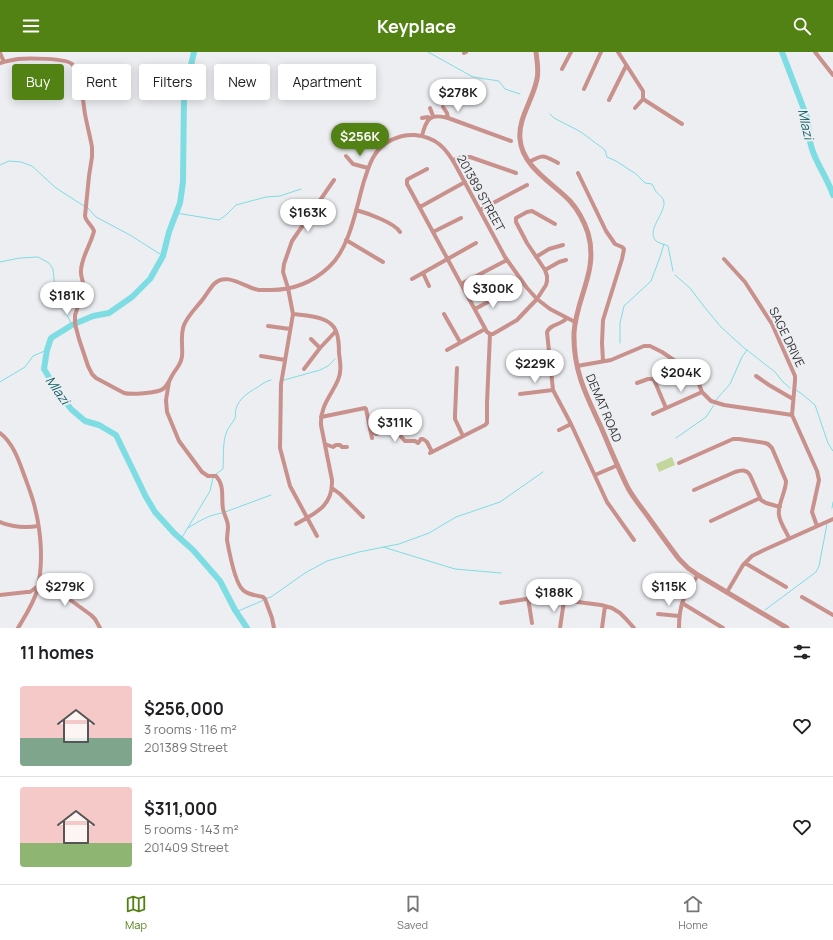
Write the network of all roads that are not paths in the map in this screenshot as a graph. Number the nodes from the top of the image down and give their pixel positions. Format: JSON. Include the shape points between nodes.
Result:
{"nodes":[{"id":1,"x":536,"y":52,"type":"edge"},
{"id":2,"x":571,"y":52,"type":"edge"},
{"id":3,"x":601,"y":52,"type":"edge"},
{"id":4,"x":618,"y":52,"type":"edge"},
{"id":5,"x":815,"y":52,"type":"edge"},
{"id":6,"x":0,"y":53,"type":"edge"},
{"id":7,"x":2,"y":62,"type":"edge"},
{"id":8,"x":626,"y":66,"type":"junction"},
{"id":9,"x":562,"y":69,"type":"dead end"},
{"id":10,"x":833,"y":75,"type":"edge"},
{"id":11,"x":584,"y":89,"type":"dead end"},
{"id":12,"x":643,"y":99,"type":"junction"},
{"id":13,"x":609,"y":100,"type":"dead end"},
{"id":14,"x":443,"y":107,"type":"dead end"},
{"id":15,"x":430,"y":108,"type":"dead end"},
{"id":16,"x":635,"y":108,"type":"dead end"},
{"id":17,"x":433,"y":116,"type":"junction"},
{"id":18,"x":422,"y":118,"type":"dead end"},
{"id":19,"x":448,"y":118,"type":"junction"},
{"id":20,"x":429,"y":119,"type":"junction"},
{"id":21,"x":682,"y":124,"type":"dead end"},
{"id":22,"x":422,"y":136,"type":"junction"},
{"id":23,"x":511,"y":141,"type":"dead end"},
{"id":24,"x":346,"y":156,"type":"dead end"},
{"id":25,"x":453,"y":160,"type":"junction"},
{"id":26,"x":529,"y":162,"type":"junction"},
{"id":27,"x":558,"y":163,"type":"dead end"},
{"id":28,"x":368,"y":168,"type":"junction"},
{"id":29,"x":427,"y":169,"type":"dead end"},
{"id":30,"x":516,"y":173,"type":"dead end"},
{"id":31,"x":578,"y":173,"type":"dead end"},
{"id":32,"x":334,"y":180,"type":"dead end"},
{"id":33,"x":465,"y":182,"type":"junction"},
{"id":34,"x":527,"y":185,"type":"dead end"},
{"id":35,"x":420,"y":207,"type":"junction"},
{"id":36,"x":356,"y":210,"type":"junction"},
{"id":37,"x":480,"y":210,"type":"junction"},
{"id":38,"x":461,"y":218,"type":"dead end"},
{"id":39,"x":555,"y":224,"type":"dead end"},
{"id":40,"x":400,"y":232,"type":"dead end"},
{"id":41,"x":433,"y":232,"type":"junction"},
{"id":42,"x":346,"y":240,"type":"junction"},
{"id":43,"x":476,"y":243,"type":"dead end"},
{"id":44,"x":563,"y":245,"type":"dead end"},
{"id":45,"x":536,"y":257,"type":"junction"},
{"id":46,"x":447,"y":258,"type":"junction"},
{"id":47,"x":724,"y":259,"type":"dead end"},
{"id":48,"x":507,"y":260,"type":"junction"},
{"id":49,"x":566,"y":260,"type":"dead end"},
{"id":50,"x":383,"y":262,"type":"dead end"},
{"id":51,"x":545,"y":270,"type":"junction"},
{"id":52,"x":423,"y":273,"type":"junction"},
{"id":53,"x":412,"y":279,"type":"dead end"},
{"id":54,"x":461,"y":284,"type":"junction"},
{"id":55,"x":429,"y":286,"type":"dead end"},
{"id":56,"x":288,"y":288,"type":"junction"},
{"id":57,"x":503,"y":294,"type":"dead end"},
{"id":58,"x":537,"y":299,"type":"junction"},
{"id":59,"x":475,"y":310,"type":"junction"},
{"id":60,"x":293,"y":314,"type":"junction"},
{"id":61,"x":444,"y":314,"type":"dead end"},
{"id":62,"x":567,"y":318,"type":"junction"},
{"id":63,"x":575,"y":322,"type":"junction"},
{"id":64,"x":268,"y":326,"type":"dead end"},
{"id":65,"x":290,"y":329,"type":"junction"},
{"id":66,"x":485,"y":329,"type":"junction"},
{"id":67,"x":336,"y":331,"type":"junction"},
{"id":68,"x":490,"y":334,"type":"junction"},
{"id":69,"x":311,"y":339,"type":"dead end"},
{"id":70,"x":460,"y":342,"type":"junction"},
{"id":71,"x":320,"y":348,"type":"junction"},
{"id":72,"x":447,"y":350,"type":"dead end"},
{"id":73,"x":261,"y":356,"type":"dead end"},
{"id":74,"x":285,"y":360,"type":"junction"},
{"id":75,"x":603,"y":361,"type":"junction"},
{"id":76,"x":550,"y":366,"type":"junction"},
{"id":77,"x":577,"y":366,"type":"junction"},
{"id":78,"x":457,"y":368,"type":"dead end"},
{"id":79,"x":304,"y":369,"type":"dead end"},
{"id":80,"x":513,"y":371,"type":"dead end"},
{"id":81,"x":756,"y":376,"type":"dead end"},
{"id":82,"x":169,"y":382,"type":"junction"},
{"id":83,"x":637,"y":383,"type":"dead end"},
{"id":84,"x":553,"y":390,"type":"junction"},
{"id":85,"x":702,"y":392,"type":"junction"},
{"id":86,"x":520,"y":394,"type":"dead end"},
{"id":87,"x":793,"y":399,"type":"junction"},
{"id":88,"x":666,"y":408,"type":"junction"},
{"id":89,"x":653,"y":414,"type":"dead end"},
{"id":90,"x":792,"y":415,"type":"junction"},
{"id":91,"x":321,"y":417,"type":"junction"},
{"id":92,"x":571,"y":424,"type":"junction"},
{"id":93,"x":370,"y":429,"type":"junction"},
{"id":94,"x":559,"y":430,"type":"dead end"},
{"id":95,"x":0,"y":433,"type":"edge"},
{"id":96,"x":463,"y":436,"type":"junction"},
{"id":97,"x":372,"y":438,"type":"dead end"},
{"id":98,"x":325,"y":444,"type":"junction"},
{"id":99,"x":347,"y":447,"type":"dead end"},
{"id":100,"x":679,"y":463,"type":"dead end"},
{"id":101,"x":618,"y":465,"type":"junction"},
{"id":102,"x":595,"y":475,"type":"junction"},
{"id":103,"x":332,"y":488,"type":"junction"},
{"id":104,"x":694,"y":490,"type":"dead end"},
{"id":105,"x":760,"y":498,"type":"junction"},
{"id":106,"x":780,"y":507,"type":"junction"},
{"id":107,"x":363,"y":517,"type":"dead end"},
{"id":108,"x":308,"y":518,"type":"junction"},
{"id":109,"x":833,"y":519,"type":"edge"},
{"id":110,"x":710,"y":521,"type":"dead end"},
{"id":111,"x":0,"y":522,"type":"edge"},
{"id":112,"x":296,"y":524,"type":"dead end"},
{"id":113,"x":38,"y":526,"type":"junction"},
{"id":114,"x":817,"y":526,"type":"junction"},
{"id":115,"x":317,"y":536,"type":"dead end"},
{"id":116,"x":789,"y":538,"type":"junction"},
{"id":117,"x":634,"y":540,"type":"dead end"},
{"id":118,"x":745,"y":563,"type":"junction"},
{"id":119,"x":698,"y":575,"type":"junction"},
{"id":120,"x":40,"y":578,"type":"junction"},
{"id":121,"x":38,"y":586,"type":"junction"},
{"id":122,"x":786,"y":587,"type":"dead end"},
{"id":123,"x":727,"y":592,"type":"junction"},
{"id":124,"x":0,"y":595,"type":"edge"},
{"id":125,"x":802,"y":597,"type":"dead end"},
{"id":126,"x":528,"y":598,"type":"junction"},
{"id":127,"x":564,"y":601,"type":"junction"},
{"id":128,"x":501,"y":603,"type":"dead end"},
{"id":129,"x":682,"y":603,"type":"junction"},
{"id":130,"x":605,"y":606,"type":"junction"},
{"id":131,"x":658,"y":614,"type":"dead end"},
{"id":132,"x":833,"y":615,"type":"edge"},
{"id":133,"x":679,"y":616,"type":"junction"},
{"id":134,"x":532,"y":623,"type":"dead end"},
{"id":135,"x":18,"y":628,"type":"edge"},
{"id":136,"x":100,"y":628,"type":"edge"},
{"id":137,"x":274,"y":628,"type":"edge"},
{"id":138,"x":560,"y":628,"type":"edge"},
{"id":139,"x":602,"y":628,"type":"edge"},
{"id":140,"x":634,"y":628,"type":"edge"},
{"id":141,"x":679,"y":628,"type":"edge"},
{"id":142,"x":723,"y":628,"type":"edge"},
{"id":143,"x":787,"y":628,"type":"edge"}],
"edges":[{"from":1,"to":26,"type":"street","name":"DEMAT ROAD","via":[[537,80],[522,119],[520,133],[522,150]]},
{"from":2,"to":9,"type":"street"},
{"from":3,"to":11,"type":"street"},
{"from":4,"to":8,"type":"street"},
{"from":5,"to":10,"type":"street"},
{"from":6,"to":7,"type":"street"},
{"from":7,"to":82,"type":"street","via":[[31,58],[71,62],[80,84],[92,147],[85,216],[94,231],[82,263],[84,288],[75,315],[75,324],[91,372],[101,381],[127,394],[154,392],[164,388]]},
{"from":8,"to":12,"type":"street","via":[[643,91]]},
{"from":8,"to":13,"type":"street"},
{"from":12,"to":16,"type":"street"},
{"from":12,"to":21,"type":"street"},
{"from":14,"to":19,"type":"street"},
{"from":15,"to":17,"type":"street"},
{"from":17,"to":19,"type":"street"},
{"from":17,"to":20,"type":"street"},
{"from":18,"to":20,"type":"street"},
{"from":19,"to":23,"type":"street"},
{"from":20,"to":22,"type":"street"},
{"from":22,"to":25,"type":"street","name":"201389 STREET","via":[[439,143]]},
{"from":22,"to":28,"type":"street","name":"201389 STREET","via":[[408,135],[387,142],[374,155]]},
{"from":24,"to":28,"type":"street","via":[[353,164]]},
{"from":25,"to":30,"type":"street","via":[[470,157]]},
{"from":25,"to":33,"type":"street","name":"201389 STREET"},
{"from":26,"to":27,"type":"street","via":[[546,156]]},
{"from":26,"to":63,"type":"street","name":"DEMAT ROAD","via":[[572,204],[588,234],[590,272]]},
{"from":28,"to":36,"type":"street","name":"201389 STREET"},
{"from":29,"to":35,"type":"street","via":[[407,180]]},
{"from":31,"to":75,"type":"street","via":[[606,230],[615,244],[624,249],[604,320]]},
{"from":32,"to":56,"type":"street","via":[[291,244],[283,272]]},
{"from":33,"to":35,"type":"street"},
{"from":33,"to":37,"type":"street","name":"201389 STREET"},
{"from":34,"to":37,"type":"street"},
{"from":35,"to":41,"type":"street"},
{"from":36,"to":40,"type":"street","via":[[374,216]]},
{"from":36,"to":42,"type":"street","name":"201389 STREET"},
{"from":37,"to":48,"type":"street","name":"201389 STREET"},
{"from":38,"to":41,"type":"street"},
{"from":39,"to":45,"type":"street","via":[[532,211],[516,218],[518,227]]},
{"from":41,"to":46,"type":"street"},
{"from":42,"to":50,"type":"street"},
{"from":42,"to":56,"type":"street","name":"201389 STREET","via":[[340,254],[324,272],[312,280]]},
{"from":43,"to":46,"type":"street"},
{"from":44,"to":45,"type":"street","via":[[549,249]]},
{"from":45,"to":51,"type":"street"},
{"from":46,"to":52,"type":"street"},
{"from":46,"to":54,"type":"street"},
{"from":47,"to":87,"type":"street","name":"SAGE DRIVE","via":[[745,282],[772,324],[795,376]]},
{"from":48,"to":54,"type":"street"},
{"from":48,"to":58,"type":"street","name":"201389 STREET"},
{"from":49,"to":51,"type":"street"},
{"from":51,"to":58,"type":"street","via":[[546,285]]},
{"from":52,"to":53,"type":"street"},
{"from":52,"to":55,"type":"street"},
{"from":54,"to":59,"type":"street"},
{"from":56,"to":60,"type":"street"},
{"from":56,"to":82,"type":"street","name":"201389 STREET","via":[[261,290],[231,280],[218,281],[184,325],[181,362]]},
{"from":57,"to":59,"type":"street"},
{"from":58,"to":62,"type":"street","name":"201389 STREET"},
{"from":58,"to":68,"type":"street","via":[[516,320]]},
{"from":59,"to":66,"type":"street"},
{"from":60,"to":65,"type":"street"},
{"from":60,"to":67,"type":"street","via":[[325,320],[332,324]]},
{"from":61,"to":70,"type":"street"},
{"from":62,"to":63,"type":"street","name":"201389 STREET"},
{"from":62,"to":76,"type":"street","via":[[546,332]]},
{"from":63,"to":77,"type":"street","name":"DEMAT ROAD","via":[[574,347]]},
{"from":64,"to":65,"type":"street"},
{"from":65,"to":74,"type":"street"},
{"from":66,"to":68,"type":"street"},
{"from":66,"to":70,"type":"street"},
{"from":67,"to":71,"type":"street"},
{"from":67,"to":91,"type":"street","via":[[340,375],[323,407]]},
{"from":68,"to":96,"type":"street","via":[[487,423]]},
{"from":69,"to":71,"type":"street"},
{"from":70,"to":72,"type":"street"},
{"from":71,"to":79,"type":"street"},
{"from":73,"to":74,"type":"street"},
{"from":74,"to":108,"type":"street","via":[[281,384],[281,451],[290,486]]},
{"from":75,"to":77,"type":"street"},
{"from":75,"to":85,"type":"street","via":[[644,346],[652,347],[693,373]]},
{"from":76,"to":80,"type":"street"},
{"from":76,"to":84,"type":"street"},
{"from":77,"to":101,"type":"street","name":"DEMAT ROAD","via":[[585,392]]},
{"from":78,"to":96,"type":"street","via":[[455,419]]},
{"from":81,"to":87,"type":"street"},
{"from":82,"to":137,"type":"street","via":[[167,412],[179,441],[202,472],[208,476],[216,476],[220,480],[228,528],[227,540],[238,582],[247,593],[265,599]]},
{"from":83,"to":88,"type":"street","via":[[653,379]]},
{"from":84,"to":86,"type":"street"},
{"from":84,"to":92,"type":"street"},
{"from":85,"to":88,"type":"street"},
{"from":85,"to":90,"type":"street","via":[[711,401],[724,405]]},
{"from":87,"to":90,"type":"street","name":"SAGE DRIVE"},
{"from":88,"to":89,"type":"street"},
{"from":90,"to":114,"type":"street","name":"SAGE DRIVE","via":[[819,477],[812,512]]},
{"from":91,"to":93,"type":"street","via":[[364,408]]},
{"from":91,"to":98,"type":"street"},
{"from":92,"to":94,"type":"street"},
{"from":92,"to":102,"type":"street"},
{"from":93,"to":96,"type":"street","via":[[376,434],[386,429],[401,436],[404,441],[418,443],[423,439],[431,452]]},
{"from":93,"to":97,"type":"street"},
{"from":95,"to":113,"type":"street","via":[[9,443],[19,462],[33,500]]},
{"from":98,"to":99,"type":"street"},
{"from":98,"to":103,"type":"street"},
{"from":100,"to":106,"type":"street","via":[[733,439],[768,444],[786,481]]},
{"from":101,"to":102,"type":"street"},
{"from":101,"to":119,"type":"street","name":"DEMAT ROAD","via":[[632,494],[675,554]]},
{"from":102,"to":117,"type":"street","via":[[610,506]]},
{"from":103,"to":107,"type":"street"},
{"from":103,"to":108,"type":"street","via":[[325,505]]},
{"from":104,"to":105,"type":"street","via":[[742,470],[750,475]]},
{"from":105,"to":106,"type":"street","via":[[766,503]]},
{"from":105,"to":110,"type":"street"},
{"from":106,"to":116,"type":"street","via":[[780,517]]},
{"from":108,"to":112,"type":"street"},
{"from":108,"to":115,"type":"street"},
{"from":109,"to":114,"type":"street"},
{"from":111,"to":113,"type":"street","via":[[18,527]]},
{"from":113,"to":120,"type":"street"},
{"from":114,"to":116,"type":"street"},
{"from":116,"to":118,"type":"street","via":[[752,556]]},
{"from":118,"to":122,"type":"street"},
{"from":118,"to":123,"type":"street"},
{"from":119,"to":123,"type":"street","name":"DEMAT ROAD"},
{"from":119,"to":129,"type":"street"},
{"from":120,"to":121,"type":"street"},
{"from":120,"to":136,"type":"street","via":[[91,615]]},
{"from":121,"to":124,"type":"street","via":[[30,592]]},
{"from":121,"to":135,"type":"street"},
{"from":123,"to":143,"type":"street","name":"DEMAT ROAD"},
{"from":125,"to":132,"type":"street"},
{"from":126,"to":127,"type":"street"},
{"from":126,"to":128,"type":"street"},
{"from":126,"to":134,"type":"street"},
{"from":127,"to":130,"type":"street"},
{"from":127,"to":138,"type":"street"},
{"from":129,"to":133,"type":"street"},
{"from":129,"to":142,"type":"street"},
{"from":130,"to":139,"type":"street"},
{"from":130,"to":140,"type":"street","via":[[620,613]]},
{"from":131,"to":133,"type":"street"},
{"from":133,"to":141,"type":"street"}]}
